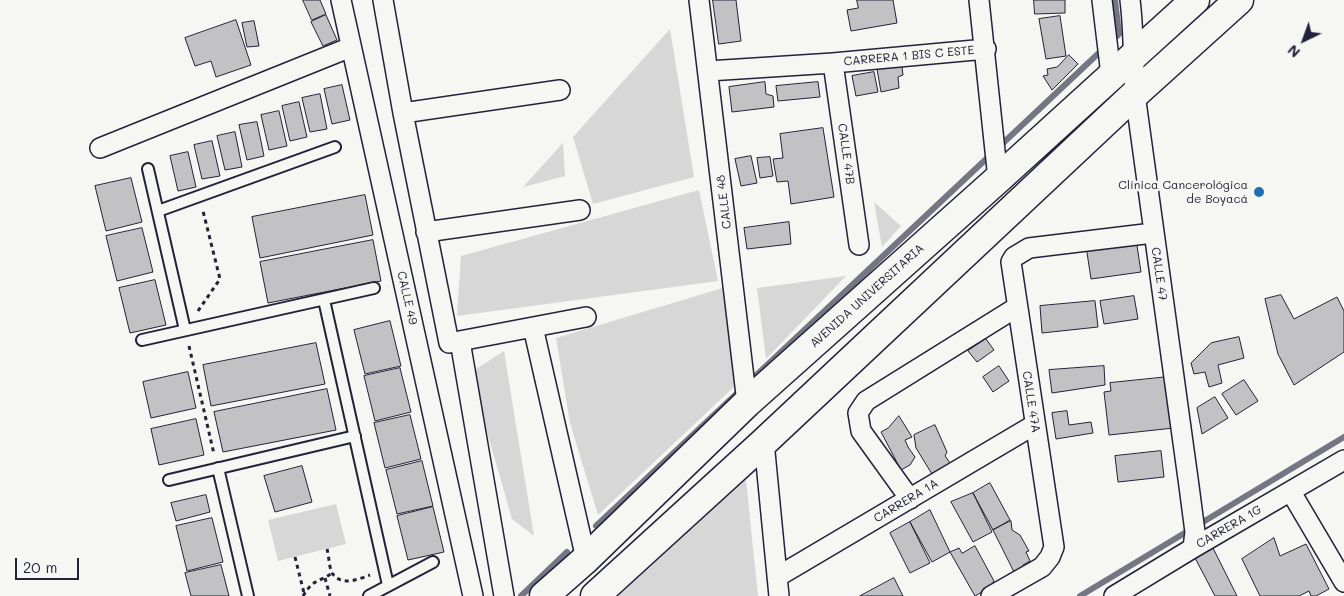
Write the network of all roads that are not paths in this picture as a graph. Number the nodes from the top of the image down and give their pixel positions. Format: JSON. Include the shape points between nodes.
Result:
{"nodes":[{"id":1,"x":340,"y":0,"type":"edge"},
{"id":2,"x":383,"y":0,"type":"edge"},
{"id":3,"x":699,"y":0,"type":"edge"},
{"id":4,"x":979,"y":0,"type":"edge"},
{"id":5,"x":1102,"y":0,"type":"edge"},
{"id":6,"x":1130,"y":0,"type":"edge"},
{"id":7,"x":1195,"y":0,"type":"edge"},
{"id":8,"x":1239,"y":0,"type":"edge"},
{"id":9,"x":351,"y":47,"type":"junction"},
{"id":10,"x":986,"y":49,"type":"junction"},
{"id":11,"x":1132,"y":57,"type":"junction"},
{"id":12,"x":833,"y":62,"type":"junction"},
{"id":13,"x":708,"y":71,"type":"junction"},
{"id":14,"x":1111,"y":75,"type":"junction"},
{"id":15,"x":560,"y":90,"type":"dead end"},
{"id":16,"x":1135,"y":94,"type":"junction"},
{"id":17,"x":402,"y":114,"type":"junction"},
{"id":18,"x":100,"y":148,"type":"dead end"},
{"id":19,"x":335,"y":148,"type":"dead end"},
{"id":20,"x":148,"y":169,"type":"dead end"},
{"id":21,"x":998,"y":179,"type":"junction"},
{"id":22,"x":580,"y":210,"type":"dead end"},
{"id":23,"x":158,"y":211,"type":"junction"},
{"id":24,"x":426,"y":232,"type":"junction"},
{"id":25,"x":1153,"y":233,"type":"junction"},
{"id":26,"x":859,"y":245,"type":"dead end"},
{"id":27,"x":374,"y":288,"type":"dead end"},
{"id":28,"x":324,"y":300,"type":"junction"},
{"id":29,"x":1016,"y":307,"type":"junction"},
{"id":30,"x":586,"y":317,"type":"dead end"},
{"id":31,"x":533,"y":327,"type":"junction"},
{"id":32,"x":185,"y":330,"type":"junction"},
{"id":33,"x":142,"y":340,"type":"dead end"},
{"id":34,"x":460,"y":341,"type":"junction"},
{"id":35,"x":747,"y":403,"type":"junction"},
{"id":36,"x":1034,"y":425,"type":"junction"},
{"id":37,"x":355,"y":436,"type":"junction"},
{"id":38,"x":764,"y":442,"type":"junction"},
{"id":39,"x":1344,"y":460,"type":"edge"},
{"id":40,"x":218,"y":468,"type":"junction"},
{"id":41,"x":169,"y":480,"type":"dead end"},
{"id":42,"x":1291,"y":492,"type":"junction"},
{"id":43,"x":910,"y":499,"type":"junction"},
{"id":44,"x":1194,"y":540,"type":"junction"},
{"id":45,"x":586,"y":559,"type":"junction"},
{"id":46,"x":433,"y":562,"type":"dead end"},
{"id":47,"x":777,"y":577,"type":"junction"},
{"id":48,"x":1344,"y":582,"type":"edge"},
{"id":49,"x":388,"y":585,"type":"junction"},
{"id":50,"x":248,"y":596,"type":"edge"},
{"id":51,"x":369,"y":596,"type":"edge"},
{"id":52,"x":473,"y":596,"type":"edge"},
{"id":53,"x":504,"y":596,"type":"edge"},
{"id":54,"x":544,"y":596,"type":"edge"},
{"id":55,"x":595,"y":596,"type":"edge"},
{"id":56,"x":779,"y":596,"type":"edge"},
{"id":57,"x":991,"y":596,"type":"edge"},
{"id":58,"x":1114,"y":596,"type":"edge"}],
"edges":[{"from":1,"to":9,"type":"street","name":"CALLE 49"},
{"from":2,"to":17,"type":"street"},
{"from":3,"to":13,"type":"street","name":"CALLE 48"},
{"from":4,"to":10,"type":"street"},
{"from":5,"to":14,"type":"street"},
{"from":6,"to":11,"type":"street","name":"CALLE 47"},
{"from":7,"to":11,"type":"main road","name":"AVENIDA UNIVERSITARIA"},
{"from":8,"to":16,"type":"main road"},
{"from":9,"to":18,"type":"street"},
{"from":9,"to":52,"type":"street","name":"CALLE 49"},
{"from":10,"to":12,"type":"street","name":"CARRERA 1 BIS C ESTE"},
{"from":10,"to":21,"type":"street"},
{"from":11,"to":14,"type":"main road","name":"AVENIDA UNIVERSITARIA"},
{"from":11,"to":16,"type":"street","name":"CALLE 47"},
{"from":12,"to":13,"type":"street","name":"CARRERA 1 BIS C ESTE"},
{"from":12,"to":26,"type":"street","name":"CALLE 47B"},
{"from":13,"to":35,"type":"street","name":"CALLE 48"},
{"from":14,"to":21,"type":"main road","name":"AVENIDA UNIVERSITARIA"},
{"from":15,"to":17,"type":"street"},
{"from":16,"to":25,"type":"street","name":"CALLE 47"},
{"from":16,"to":38,"type":"main road"},
{"from":17,"to":24,"type":"street"},
{"from":19,"to":23,"type":"lane"},
{"from":20,"to":23,"type":"lane"},
{"from":21,"to":35,"type":"main road","name":"AVENIDA UNIVERSITARIA"},
{"from":22,"to":24,"type":"street"},
{"from":23,"to":32,"type":"lane"},
{"from":24,"to":34,"type":"street","via":[[449,343]]},
{"from":25,"to":29,"type":"street","name":"CALLE 47A","via":[[1029,248],[1011,262]]},
{"from":25,"to":44,"type":"street","name":"CALLE 47"},
{"from":27,"to":28,"type":"lane"},
{"from":28,"to":32,"type":"lane"},
{"from":28,"to":37,"type":"lane"},
{"from":29,"to":36,"type":"street","name":"CALLE 47A"},
{"from":29,"to":43,"type":"street","via":[[866,401],[858,413],[861,431]]},
{"from":30,"to":31,"type":"street"},
{"from":31,"to":34,"type":"street"},
{"from":31,"to":45,"type":"street"},
{"from":32,"to":33,"type":"lane"},
{"from":34,"to":53,"type":"street"},
{"from":35,"to":45,"type":"main road","name":"AVENIDA UNIVERSITARIA"},
{"from":36,"to":43,"type":"street","name":"CARRERA 1A"},
{"from":36,"to":57,"type":"street","name":"CALLE 47A","via":[[1054,547],[1042,567]]},
{"from":37,"to":40,"type":"lane"},
{"from":37,"to":49,"type":"lane"},
{"from":38,"to":47,"type":"street"},
{"from":38,"to":55,"type":"main road"},
{"from":39,"to":42,"type":"street","name":"CARRERA 1G"},
{"from":40,"to":41,"type":"lane"},
{"from":40,"to":50,"type":"lane"},
{"from":42,"to":44,"type":"street","name":"CARRERA 1G"},
{"from":42,"to":48,"type":"street"},
{"from":43,"to":47,"type":"street","name":"CARRERA 1A"},
{"from":44,"to":58,"type":"street","name":"CARRERA 1G"},
{"from":45,"to":54,"type":"main road","name":"AVENIDA UNIVERSITARIA"},
{"from":46,"to":49,"type":"lane"},
{"from":47,"to":56,"type":"street"},
{"from":49,"to":51,"type":"lane"}]}
